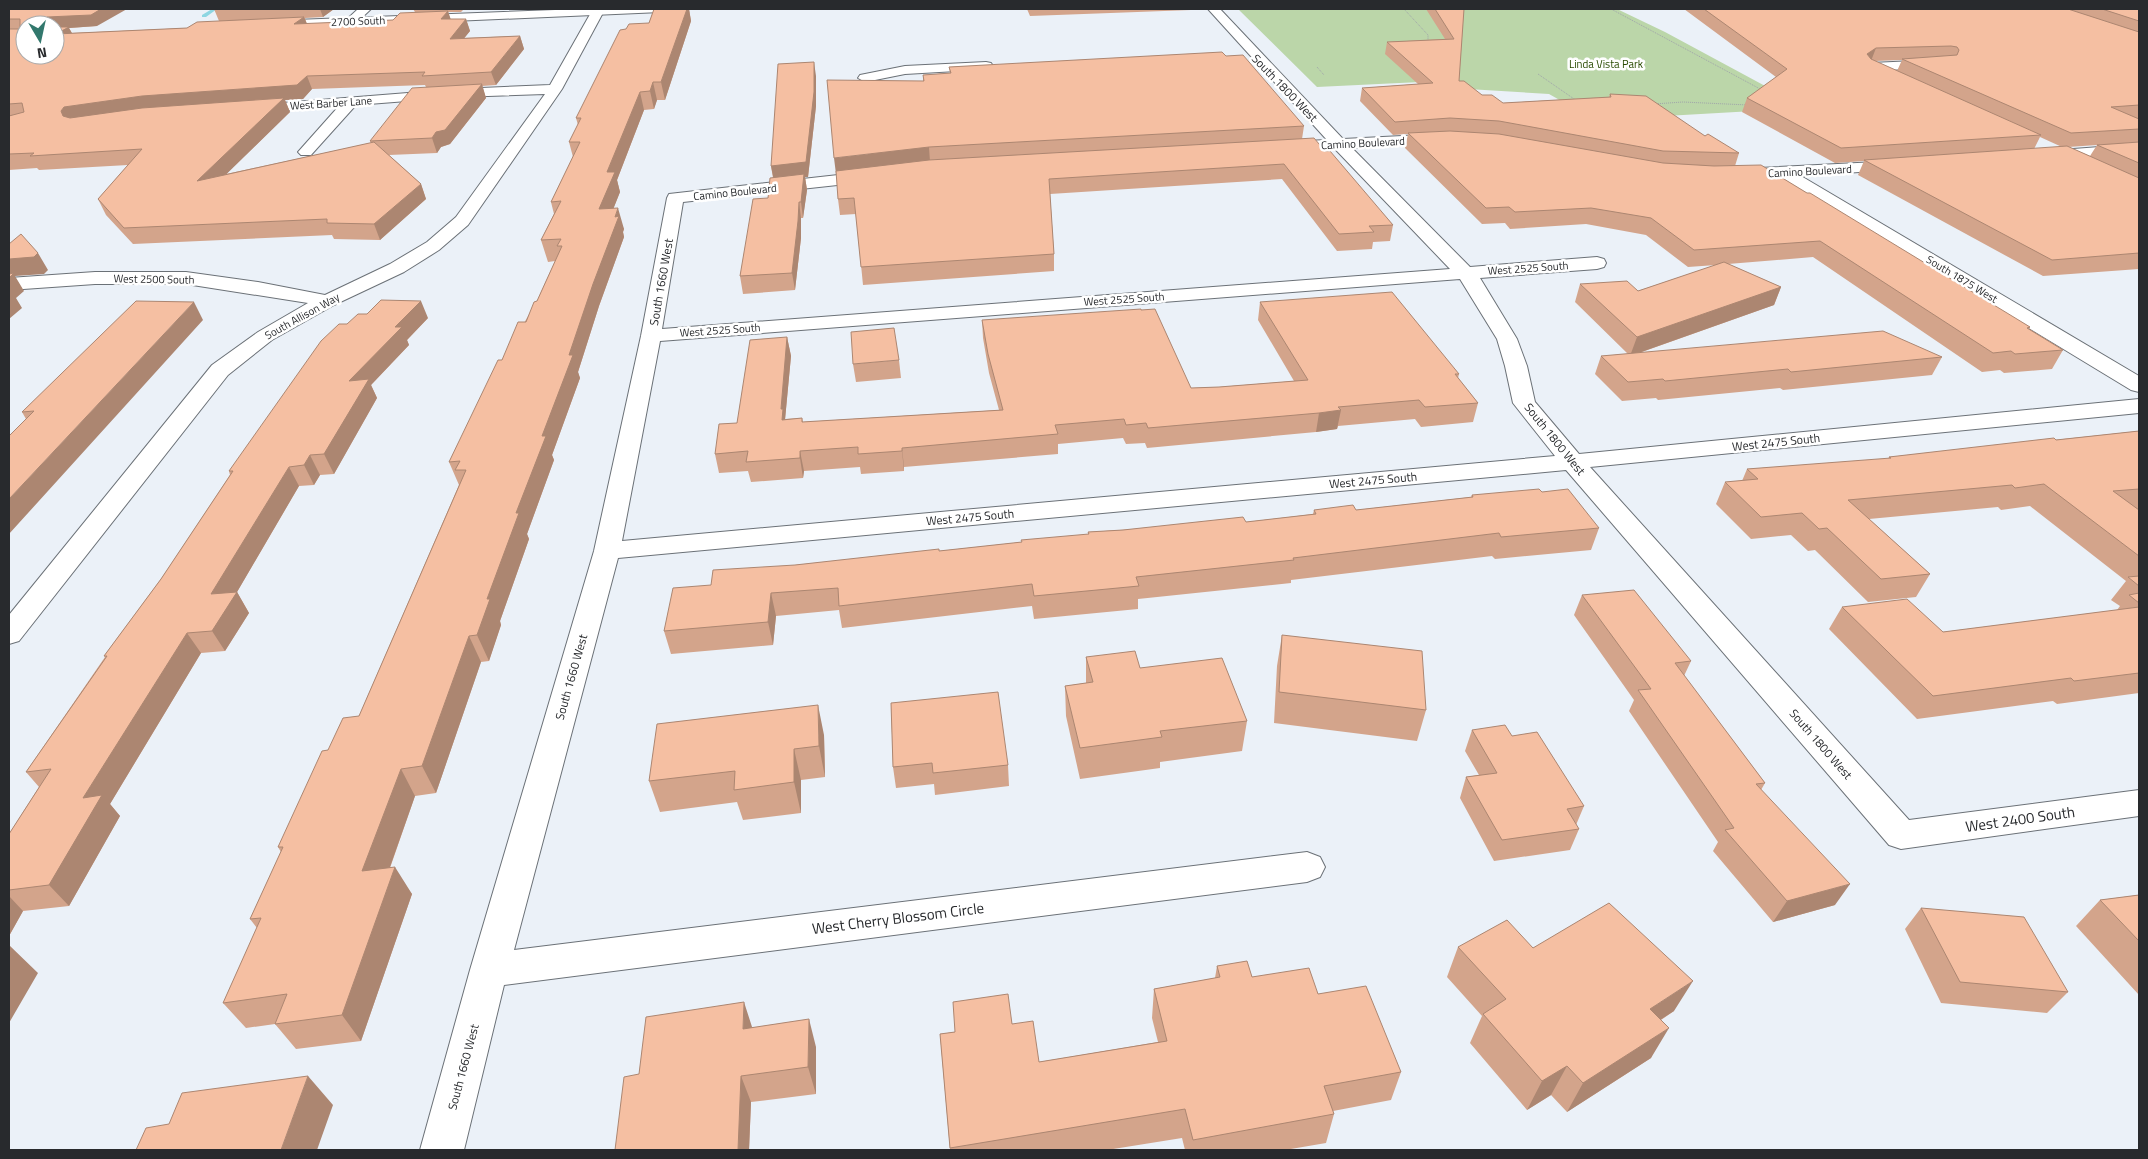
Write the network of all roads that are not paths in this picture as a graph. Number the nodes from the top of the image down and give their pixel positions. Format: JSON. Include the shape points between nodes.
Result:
{"nodes":[{"id":1,"x":365,"y":9,"type":"edge"},
{"id":2,"x":661,"y":9,"type":"edge"},
{"id":3,"x":1214,"y":9,"type":"edge"},
{"id":4,"x":599,"y":10,"type":"edge"},
{"id":5,"x":350,"y":22,"type":"junction"},
{"id":6,"x":252,"y":26,"type":"edge"},
{"id":7,"x":1946,"y":64,"type":"edge"},
{"id":8,"x":1003,"y":65,"type":"edge"},
{"id":9,"x":865,"y":78,"type":"edge"},
{"id":10,"x":1898,"y":80,"type":"edge"},
{"id":11,"x":555,"y":89,"type":"junction"},
{"id":12,"x":352,"y":101,"type":"junction"},
{"id":13,"x":236,"y":110,"type":"edge"},
{"id":14,"x":1457,"y":140,"type":"edge"},
{"id":15,"x":1339,"y":144,"type":"junction"},
{"id":16,"x":2039,"y":144,"type":"edge"},
{"id":17,"x":1268,"y":148,"type":"edge"},
{"id":18,"x":2139,"y":149,"type":"edge"},
{"id":19,"x":306,"y":152,"type":"dead end"},
{"id":20,"x":2063,"y":155,"type":"junction"},
{"id":21,"x":2029,"y":157,"type":"edge"},
{"id":22,"x":1912,"y":165,"type":"edge"},
{"id":23,"x":2094,"y":170,"type":"edge"},
{"id":24,"x":1785,"y":173,"type":"junction"},
{"id":25,"x":892,"y":174,"type":"edge"},
{"id":26,"x":1718,"y":175,"type":"edge"},
{"id":27,"x":675,"y":198,"type":"joint"},
{"id":28,"x":1597,"y":263,"type":"dead end"},
{"id":29,"x":1465,"y":273,"type":"junction"},
{"id":30,"x":9,"y":284,"type":"edge"},
{"id":31,"x":327,"y":301,"type":"junction"},
{"id":32,"x":651,"y":336,"type":"junction"},
{"id":33,"x":2139,"y":385,"type":"edge"},
{"id":34,"x":2139,"y":406,"type":"edge"},
{"id":35,"x":1572,"y":462,"type":"junction"},
{"id":36,"x":607,"y":551,"type":"junction"},
{"id":37,"x":9,"y":634,"type":"edge"},
{"id":38,"x":2139,"y":803,"type":"edge"},
{"id":39,"x":1901,"y":835,"type":"joint"},
{"id":40,"x":1307,"y":867,"type":"dead end"},
{"id":41,"x":489,"y":970,"type":"junction"},
{"id":42,"x":442,"y":1150,"type":"edge"}],
"edges":[{"from":1,"to":5,"type":"street"},
{"from":2,"to":4,"type":"street","name":"2700 South"},
{"from":3,"to":15,"type":"street","name":"South 1800 West","via":[[1244,53]]},
{"from":4,"to":5,"type":"street","name":"2700 South"},
{"from":4,"to":11,"type":"street","name":"South Allison Way"},
{"from":5,"to":6,"type":"street","name":"2700 South"},
{"from":7,"to":10,"type":"street","via":[[1871,67]]},
{"from":8,"to":9,"type":"street","via":[[905,70]]},
{"from":11,"to":12,"type":"street","name":"West Barber Lane"},
{"from":11,"to":31,"type":"street","name":"South Allison Way","via":[[462,221],[433,246],[397,268]]},
{"from":12,"to":13,"type":"street","name":"West Barber Lane"},
{"from":12,"to":19,"type":"street"},
{"from":14,"to":15,"type":"street","name":"Camino Boulevard"},
{"from":15,"to":17,"type":"street","name":"Camino Boulevard"},
{"from":15,"to":29,"type":"street","name":"South 1800 West"},
{"from":16,"to":20,"type":"street"},
{"from":18,"to":20,"type":"street"},
{"from":20,"to":21,"type":"street"},
{"from":20,"to":23,"type":"street"},
{"from":22,"to":24,"type":"street","name":"Camino Boulevard"},
{"from":24,"to":26,"type":"street","name":"Camino Boulevard"},
{"from":24,"to":33,"type":"street","name":"South 1875 West"},
{"from":25,"to":27,"type":"street","name":"Camino Boulevard"},
{"from":27,"to":32,"type":"street","name":"South 1660 West"},
{"from":28,"to":29,"type":"street","name":"West 2525 South"},
{"from":29,"to":32,"type":"street","name":"West 2525 South"},
{"from":29,"to":35,"type":"street","name":"South 1800 West","via":[[1507,339],[1524,403]]},
{"from":30,"to":31,"type":"street","name":"West 2500 South","via":[[95,278],[186,278]]},
{"from":31,"to":37,"type":"street","name":"South Allison Way","via":[[265,336],[220,370]]},
{"from":32,"to":36,"type":"street","name":"South 1660 West"},
{"from":34,"to":35,"type":"street","name":"West 2475 South"},
{"from":35,"to":36,"type":"street","name":"West 2475 South"},
{"from":35,"to":39,"type":"street","name":"South 1800 West"},
{"from":36,"to":41,"type":"street","name":"South 1660 West"},
{"from":38,"to":39,"type":"street","name":"West 2400 South"},
{"from":40,"to":41,"type":"street","name":"West Cherry Blossom Circle"},
{"from":41,"to":42,"type":"street","name":"South 1660 West"}]}
